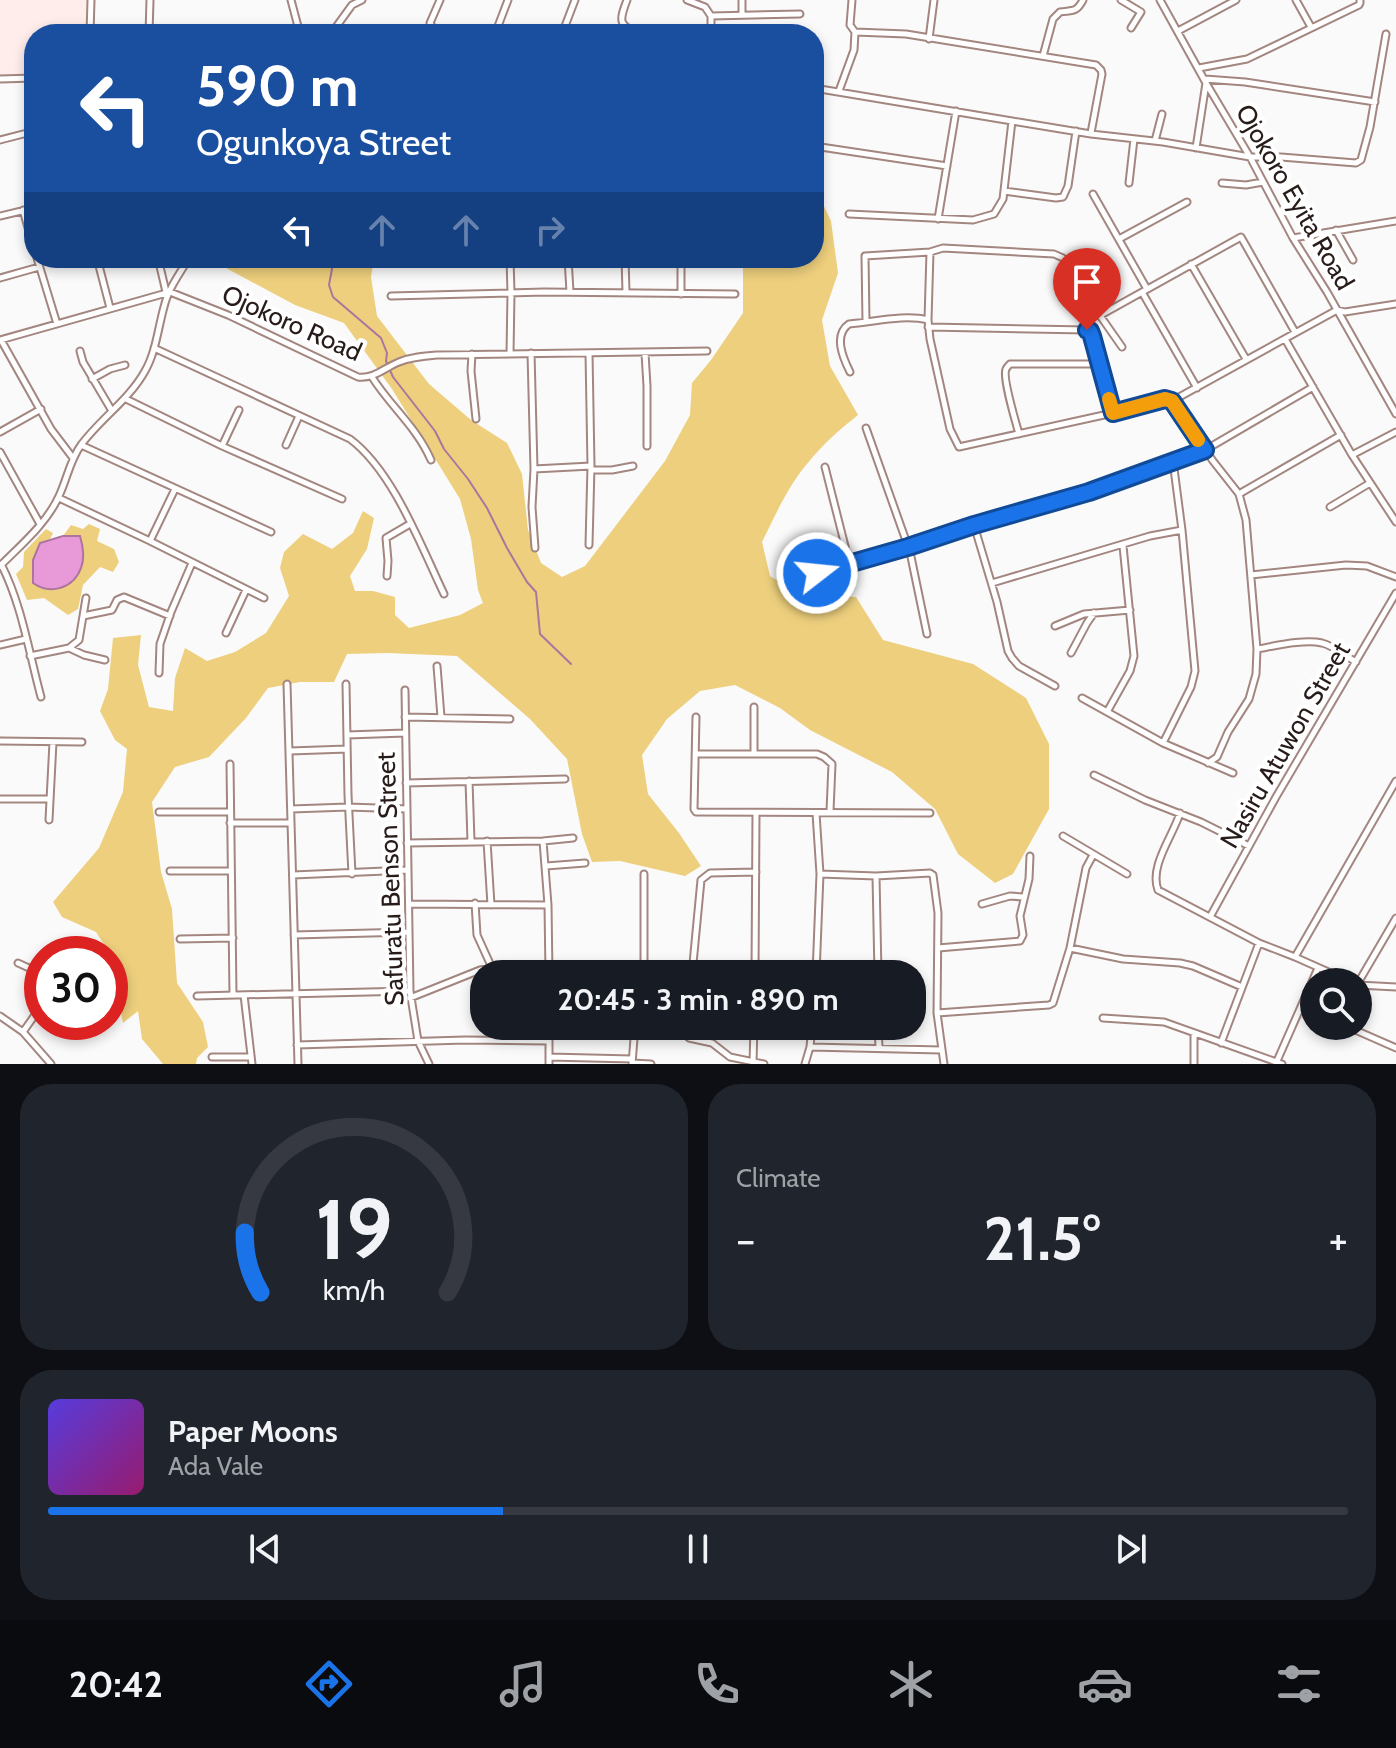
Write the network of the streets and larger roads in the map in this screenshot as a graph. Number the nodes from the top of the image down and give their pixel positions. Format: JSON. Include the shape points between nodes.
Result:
{"nodes":[{"id":1,"x":91,"y":0,"type":"edge"},
{"id":2,"x":150,"y":0,"type":"edge"},
{"id":3,"x":291,"y":0,"type":"edge"},
{"id":4,"x":362,"y":0,"type":"edge"},
{"id":5,"x":440,"y":0,"type":"edge"},
{"id":6,"x":508,"y":0,"type":"edge"},
{"id":7,"x":575,"y":0,"type":"edge"},
{"id":8,"x":627,"y":0,"type":"edge"},
{"id":9,"x":687,"y":0,"type":"edge"},
{"id":10,"x":742,"y":0,"type":"edge"},
{"id":11,"x":852,"y":0,"type":"edge"},
{"id":12,"x":934,"y":0,"type":"edge"},
{"id":13,"x":1083,"y":0,"type":"edge"},
{"id":14,"x":1121,"y":0,"type":"edge"},
{"id":15,"x":1160,"y":0,"type":"edge"},
{"id":16,"x":1236,"y":0,"type":"edge"},
{"id":17,"x":1296,"y":0,"type":"edge"},
{"id":18,"x":1360,"y":0,"type":"edge"},
{"id":19,"x":351,"y":3,"type":"edge"},
{"id":20,"x":800,"y":14,"type":"dead end"},
{"id":21,"x":742,"y":15,"type":"junction"},
{"id":22,"x":711,"y":16,"type":"junction"},
{"id":23,"x":90,"y":24,"type":"edge"},
{"id":24,"x":149,"y":24,"type":"edge"},
{"id":25,"x":297,"y":24,"type":"edge"},
{"id":26,"x":337,"y":24,"type":"edge"},
{"id":27,"x":431,"y":24,"type":"edge"},
{"id":28,"x":499,"y":24,"type":"edge"},
{"id":29,"x":566,"y":24,"type":"edge"},
{"id":30,"x":624,"y":24,"type":"edge"},
{"id":31,"x":711,"y":24,"type":"edge"},
{"id":32,"x":1311,"y":27,"type":"junction"},
{"id":33,"x":1131,"y":28,"type":"dead end"},
{"id":34,"x":1178,"y":31,"type":"junction"},
{"id":35,"x":855,"y":32,"type":"junction"},
{"id":36,"x":1386,"y":34,"type":"dead end"},
{"id":37,"x":929,"y":39,"type":"junction"},
{"id":38,"x":1043,"y":56,"type":"junction"},
{"id":39,"x":1199,"y":68,"type":"junction"},
{"id":40,"x":24,"y":78,"type":"edge"},
{"id":41,"x":0,"y":79,"type":"edge"},
{"id":42,"x":1205,"y":81,"type":"junction"},
{"id":43,"x":824,"y":89,"type":"edge"},
{"id":44,"x":839,"y":91,"type":"junction"},
{"id":45,"x":1375,"y":102,"type":"junction"},
{"id":46,"x":956,"y":111,"type":"junction"},
{"id":47,"x":1162,"y":114,"type":"dead end"},
{"id":48,"x":1012,"y":121,"type":"junction"},
{"id":49,"x":1076,"y":131,"type":"junction"},
{"id":50,"x":24,"y":134,"type":"edge"},
{"id":51,"x":1091,"y":134,"type":"junction"},
{"id":52,"x":1134,"y":139,"type":"junction"},
{"id":53,"x":0,"y":140,"type":"edge"},
{"id":54,"x":1155,"y":141,"type":"junction"},
{"id":55,"x":824,"y":148,"type":"edge"},
{"id":56,"x":1196,"y":148,"type":"junction"},
{"id":57,"x":1250,"y":157,"type":"junction"},
{"id":58,"x":947,"y":166,"type":"junction"},
{"id":59,"x":1263,"y":182,"type":"junction"},
{"id":60,"x":1129,"y":183,"type":"dead end"},
{"id":61,"x":1222,"y":183,"type":"dead end"},
{"id":62,"x":1004,"y":191,"type":"junction"},
{"id":63,"x":1093,"y":194,"type":"dead end"},
{"id":64,"x":1187,"y":202,"type":"dead end"},
{"id":65,"x":0,"y":207,"type":"edge"},
{"id":66,"x":23,"y":210,"type":"joint"},
{"id":67,"x":24,"y":214,"type":"edge"},
{"id":68,"x":849,"y":214,"type":"dead end"},
{"id":69,"x":1,"y":216,"type":"edge"},
{"id":70,"x":938,"y":219,"type":"junction"},
{"id":71,"x":1396,"y":221,"type":"edge"},
{"id":72,"x":1336,"y":230,"type":"junction"},
{"id":73,"x":1293,"y":238,"type":"junction"},
{"id":74,"x":1119,"y":239,"type":"junction"},
{"id":75,"x":930,"y":252,"type":"junction"},
{"id":76,"x":1353,"y":260,"type":"dead end"},
{"id":77,"x":1191,"y":264,"type":"junction"},
{"id":78,"x":35,"y":268,"type":"edge"},
{"id":79,"x":39,"y":268,"type":"edge"},
{"id":80,"x":100,"y":268,"type":"edge"},
{"id":81,"x":161,"y":268,"type":"edge"},
{"id":82,"x":183,"y":268,"type":"edge"},
{"id":83,"x":510,"y":268,"type":"edge"},
{"id":84,"x":569,"y":268,"type":"edge"},
{"id":85,"x":625,"y":268,"type":"edge"},
{"id":86,"x":681,"y":268,"type":"edge"},
{"id":87,"x":0,"y":278,"type":"edge"},
{"id":88,"x":1144,"y":291,"type":"junction"},
{"id":89,"x":168,"y":292,"type":"junction"},
{"id":90,"x":570,"y":292,"type":"junction"},
{"id":91,"x":626,"y":292,"type":"junction"},
{"id":92,"x":511,"y":293,"type":"junction"},
{"id":93,"x":681,"y":294,"type":"junction"},
{"id":94,"x":735,"y":294,"type":"dead end"},
{"id":95,"x":391,"y":296,"type":"dead end"},
{"id":96,"x":1396,"y":304,"type":"edge"},
{"id":97,"x":110,"y":308,"type":"junction"},
{"id":98,"x":1337,"y":310,"type":"junction"},
{"id":99,"x":1099,"y":316,"type":"junction"},
{"id":100,"x":866,"y":322,"type":"junction"},
{"id":101,"x":928,"y":323,"type":"junction"},
{"id":102,"x":57,"y":324,"type":"junction"},
{"id":103,"x":1295,"y":332,"type":"junction"},
{"id":104,"x":1285,"y":339,"type":"junction"},
{"id":105,"x":1,"y":340,"type":"edge"},
{"id":106,"x":1122,"y":347,"type":"dead end"},
{"id":107,"x":154,"y":348,"type":"junction"},
{"id":108,"x":80,"y":351,"type":"dead end"},
{"id":109,"x":707,"y":351,"type":"dead end"},
{"id":110,"x":531,"y":353,"type":"junction"},
{"id":111,"x":589,"y":353,"type":"junction"},
{"id":112,"x":645,"y":353,"type":"junction"},
{"id":113,"x":472,"y":354,"type":"junction"},
{"id":114,"x":510,"y":354,"type":"junction"},
{"id":115,"x":1246,"y":359,"type":"junction"},
{"id":116,"x":1100,"y":364,"type":"junction"},
{"id":117,"x":125,"y":365,"type":"dead end"},
{"id":118,"x":850,"y":372,"type":"dead end"},
{"id":119,"x":372,"y":377,"type":"junction"},
{"id":120,"x":92,"y":379,"type":"junction"},
{"id":121,"x":1313,"y":387,"type":"junction"},
{"id":122,"x":1197,"y":388,"type":"junction"},
{"id":123,"x":126,"y":399,"type":"junction"},
{"id":124,"x":1172,"y":401,"type":"junction"},
{"id":125,"x":41,"y":409,"type":"junction"},
{"id":126,"x":239,"y":410,"type":"dead end"},
{"id":127,"x":112,"y":411,"type":"junction"},
{"id":128,"x":1113,"y":413,"type":"junction"},
{"id":129,"x":1396,"y":414,"type":"edge"},
{"id":130,"x":299,"y":416,"type":"junction"},
{"id":131,"x":476,"y":419,"type":"dead end"},
{"id":132,"x":866,"y":428,"type":"dead end"},
{"id":133,"x":0,"y":432,"type":"edge"},
{"id":134,"x":1396,"y":432,"type":"edge"},
{"id":135,"x":1019,"y":434,"type":"junction"},
{"id":136,"x":1341,"y":435,"type":"junction"},
{"id":137,"x":81,"y":445,"type":"junction"},
{"id":138,"x":286,"y":445,"type":"dead end"},
{"id":139,"x":222,"y":446,"type":"junction"},
{"id":140,"x":647,"y":446,"type":"dead end"},
{"id":141,"x":1205,"y":450,"type":"junction"},
{"id":142,"x":0,"y":452,"type":"edge"},
{"id":143,"x":1352,"y":455,"type":"junction"},
{"id":144,"x":73,"y":458,"type":"junction"},
{"id":145,"x":431,"y":460,"type":"dead end"},
{"id":146,"x":1173,"y":461,"type":"junction"},
{"id":147,"x":633,"y":466,"type":"dead end"},
{"id":148,"x":825,"y":467,"type":"dead end"},
{"id":149,"x":590,"y":468,"type":"junction"},
{"id":150,"x":534,"y":469,"type":"junction"},
{"id":151,"x":1370,"y":483,"type":"junction"},
{"id":152,"x":175,"y":489,"type":"junction"},
{"id":153,"x":1239,"y":494,"type":"junction"},
{"id":154,"x":59,"y":498,"type":"junction"},
{"id":155,"x":342,"y":499,"type":"dead end"},
{"id":156,"x":1330,"y":507,"type":"dead end"},
{"id":157,"x":1396,"y":522,"type":"edge"},
{"id":158,"x":40,"y":524,"type":"junction"},
{"id":159,"x":410,"y":524,"type":"junction"},
{"id":160,"x":974,"y":525,"type":"junction"},
{"id":161,"x":1182,"y":530,"type":"junction"},
{"id":162,"x":271,"y":532,"type":"dead end"},
{"id":163,"x":150,"y":541,"type":"junction"},
{"id":164,"x":589,"y":545,"type":"dead end"},
{"id":165,"x":1123,"y":546,"type":"junction"},
{"id":166,"x":908,"y":547,"type":"junction"},
{"id":167,"x":535,"y":548,"type":"dead end"},
{"id":168,"x":192,"y":563,"type":"junction"},
{"id":169,"x":853,"y":563,"type":"junction"},
{"id":170,"x":0,"y":565,"type":"edge"},
{"id":171,"x":817,"y":573,"type":"dead end"},
{"id":172,"x":1251,"y":575,"type":"junction"},
{"id":173,"x":387,"y":576,"type":"dead end"},
{"id":174,"x":1396,"y":577,"type":"edge"},
{"id":175,"x":992,"y":583,"type":"junction"},
{"id":176,"x":246,"y":590,"type":"junction"},
{"id":177,"x":1396,"y":593,"type":"edge"},
{"id":178,"x":444,"y":594,"type":"dead end"},
{"id":179,"x":86,"y":598,"type":"dead end"},
{"id":180,"x":264,"y":598,"type":"dead end"},
{"id":181,"x":1130,"y":610,"type":"junction"},
{"id":182,"x":1095,"y":612,"type":"junction"},
{"id":183,"x":83,"y":616,"type":"junction"},
{"id":184,"x":170,"y":616,"type":"junction"},
{"id":185,"x":1055,"y":626,"type":"dead end"},
{"id":186,"x":226,"y":633,"type":"dead end"},
{"id":187,"x":927,"y":634,"type":"dead end"},
{"id":188,"x":26,"y":639,"type":"junction"},
{"id":189,"x":0,"y":645,"type":"edge"},
{"id":190,"x":69,"y":648,"type":"junction"},
{"id":191,"x":1257,"y":649,"type":"junction"},
{"id":192,"x":1071,"y":653,"type":"dead end"},
{"id":193,"x":30,"y":656,"type":"junction"},
{"id":194,"x":105,"y":660,"type":"dead end"},
{"id":195,"x":1356,"y":662,"type":"junction"},
{"id":196,"x":437,"y":666,"type":"dead end"},
{"id":197,"x":159,"y":673,"type":"dead end"},
{"id":198,"x":287,"y":684,"type":"dead end"},
{"id":199,"x":346,"y":684,"type":"dead end"},
{"id":200,"x":1055,"y":686,"type":"dead end"},
{"id":201,"x":405,"y":690,"type":"dead end"},
{"id":202,"x":41,"y":697,"type":"dead end"},
{"id":203,"x":1082,"y":698,"type":"dead end"},
{"id":204,"x":754,"y":707,"type":"dead end"},
{"id":205,"x":1107,"y":712,"type":"junction"},
{"id":206,"x":405,"y":717,"type":"junction"},
{"id":207,"x":441,"y":717,"type":"junction"},
{"id":208,"x":696,"y":717,"type":"dead end"},
{"id":209,"x":510,"y":719,"type":"dead end"},
{"id":210,"x":405,"y":733,"type":"junction"},
{"id":211,"x":347,"y":735,"type":"junction"},
{"id":212,"x":0,"y":741,"type":"edge"},
{"id":213,"x":53,"y":742,"type":"junction"},
{"id":214,"x":82,"y":742,"type":"dead end"},
{"id":215,"x":1163,"y":743,"type":"junction"},
{"id":216,"x":347,"y":749,"type":"junction"},
{"id":217,"x":290,"y":751,"type":"junction"},
{"id":218,"x":754,"y":753,"type":"junction"},
{"id":219,"x":696,"y":754,"type":"junction"},
{"id":220,"x":1208,"y":763,"type":"junction"},
{"id":221,"x":230,"y":764,"type":"dead end"},
{"id":222,"x":1233,"y":773,"type":"dead end"},
{"id":223,"x":1094,"y":775,"type":"dead end"},
{"id":224,"x":565,"y":779,"type":"dead end"},
{"id":225,"x":469,"y":781,"type":"junction"},
{"id":226,"x":1396,"y":781,"type":"edge"},
{"id":227,"x":406,"y":783,"type":"junction"},
{"id":228,"x":0,"y":799,"type":"edge"},
{"id":229,"x":49,"y":799,"type":"junction"},
{"id":230,"x":348,"y":807,"type":"junction"},
{"id":231,"x":291,"y":809,"type":"junction"},
{"id":232,"x":407,"y":809,"type":"junction"},
{"id":233,"x":830,"y":811,"type":"junction"},
{"id":234,"x":159,"y":812,"type":"dead end"},
{"id":235,"x":230,"y":812,"type":"junction"},
{"id":236,"x":816,"y":813,"type":"junction"},
{"id":237,"x":930,"y":813,"type":"dead end"},
{"id":238,"x":1180,"y":813,"type":"junction"},
{"id":239,"x":756,"y":814,"type":"junction"},
{"id":240,"x":49,"y":820,"type":"dead end"},
{"id":241,"x":230,"y":823,"type":"junction"},
{"id":242,"x":291,"y":823,"type":"junction"},
{"id":243,"x":1063,"y":836,"type":"dead end"},
{"id":244,"x":573,"y":838,"type":"dead end"},
{"id":245,"x":471,"y":841,"type":"junction"},
{"id":246,"x":487,"y":841,"type":"junction"},
{"id":247,"x":543,"y":841,"type":"junction"},
{"id":248,"x":407,"y":843,"type":"junction"},
{"id":249,"x":1250,"y":847,"type":"junction"},
{"id":250,"x":1093,"y":855,"type":"junction"},
{"id":251,"x":1030,"y":856,"type":"dead end"},
{"id":252,"x":585,"y":863,"type":"dead end"},
{"id":253,"x":546,"y":866,"type":"junction"},
{"id":254,"x":409,"y":870,"type":"junction"},
{"id":255,"x":170,"y":871,"type":"dead end"},
{"id":256,"x":231,"y":871,"type":"junction"},
{"id":257,"x":756,"y":872,"type":"junction"},
{"id":258,"x":352,"y":874,"type":"junction"},
{"id":259,"x":644,"y":874,"type":"dead end"},
{"id":260,"x":820,"y":874,"type":"junction"},
{"id":261,"x":1127,"y":874,"type":"dead end"},
{"id":262,"x":293,"y":875,"type":"junction"},
{"id":263,"x":876,"y":876,"type":"junction"},
{"id":264,"x":1023,"y":897,"type":"junction"},
{"id":265,"x":475,"y":903,"type":"junction"},
{"id":266,"x":409,"y":904,"type":"junction"},
{"id":267,"x":982,"y":904,"type":"dead end"},
{"id":268,"x":491,"y":905,"type":"junction"},
{"id":269,"x":548,"y":905,"type":"junction"},
{"id":270,"x":1210,"y":917,"type":"junction"},
{"id":271,"x":1396,"y":918,"type":"edge"},
{"id":272,"x":409,"y":932,"type":"junction"},
{"id":273,"x":294,"y":935,"type":"junction"},
{"id":274,"x":233,"y":938,"type":"junction"},
{"id":275,"x":180,"y":939,"type":"dead end"},
{"id":276,"x":1259,"y":943,"type":"junction"},
{"id":277,"x":938,"y":948,"type":"junction"},
{"id":278,"x":1070,"y":948,"type":"junction"},
{"id":279,"x":1295,"y":957,"type":"junction"},
{"id":280,"x":488,"y":960,"type":"edge"},
{"id":281,"x":549,"y":960,"type":"edge"},
{"id":282,"x":644,"y":960,"type":"edge"},
{"id":283,"x":693,"y":960,"type":"edge"},
{"id":284,"x":755,"y":960,"type":"edge"},
{"id":285,"x":817,"y":960,"type":"edge"},
{"id":286,"x":878,"y":960,"type":"edge"},
{"id":287,"x":18,"y":963,"type":"dead end"},
{"id":288,"x":24,"y":966,"type":"edge"},
{"id":289,"x":1318,"y":968,"type":"edge"},
{"id":290,"x":1367,"y":968,"type":"edge"},
{"id":291,"x":470,"y":973,"type":"edge"},
{"id":292,"x":1372,"y":985,"type":"edge"},
{"id":293,"x":1242,"y":987,"type":"junction"},
{"id":294,"x":1396,"y":987,"type":"edge"},
{"id":295,"x":296,"y":994,"type":"junction"},
{"id":296,"x":410,"y":994,"type":"junction"},
{"id":297,"x":233,"y":995,"type":"junction"},
{"id":298,"x":244,"y":995,"type":"junction"},
{"id":299,"x":197,"y":996,"type":"dead end"},
{"id":300,"x":1300,"y":1010,"type":"edge"},
{"id":301,"x":937,"y":1013,"type":"junction"},
{"id":302,"x":0,"y":1016,"type":"edge"},
{"id":303,"x":1103,"y":1018,"type":"dead end"},
{"id":304,"x":23,"y":1032,"type":"joint"},
{"id":305,"x":1194,"y":1033,"type":"junction"},
{"id":306,"x":1372,"y":1037,"type":"edge"},
{"id":307,"x":634,"y":1040,"type":"edge"},
{"id":308,"x":692,"y":1040,"type":"edge"},
{"id":309,"x":754,"y":1040,"type":"edge"},
{"id":310,"x":811,"y":1040,"type":"edge"},
{"id":311,"x":879,"y":1040,"type":"edge"},
{"id":312,"x":418,"y":1041,"type":"junction"},
{"id":313,"x":549,"y":1041,"type":"joint"},
{"id":314,"x":1221,"y":1043,"type":"junction"},
{"id":315,"x":297,"y":1045,"type":"junction"},
{"id":316,"x":810,"y":1047,"type":"junction"},
{"id":317,"x":879,"y":1047,"type":"junction"},
{"id":318,"x":1396,"y":1048,"type":"edge"},
{"id":319,"x":941,"y":1050,"type":"junction"},
{"id":320,"x":212,"y":1057,"type":"dead end"},
{"id":321,"x":252,"y":1060,"type":"edge"},
{"id":322,"x":549,"y":1060,"type":"edge"},
{"id":323,"x":632,"y":1062,"type":"edge"},
{"id":324,"x":753,"y":1062,"type":"edge"},
{"id":325,"x":1280,"y":1063,"type":"edge"},
{"id":326,"x":51,"y":1064,"type":"edge"},
{"id":327,"x":298,"y":1064,"type":"edge"},
{"id":328,"x":429,"y":1064,"type":"edge"},
{"id":329,"x":651,"y":1064,"type":"edge"},
{"id":330,"x":764,"y":1064,"type":"edge"},
{"id":331,"x":805,"y":1064,"type":"edge"},
{"id":332,"x":944,"y":1064,"type":"edge"},
{"id":333,"x":1194,"y":1064,"type":"edge"}],
"edges":[{"from":1,"to":23,"type":"street"},
{"from":2,"to":24,"type":"street"},
{"from":3,"to":25,"type":"street"},
{"from":4,"to":19,"type":"street"},
{"from":5,"to":27,"type":"street"},
{"from":6,"to":28,"type":"street"},
{"from":7,"to":29,"type":"street"},
{"from":8,"to":30,"type":"street"},
{"from":9,"to":22,"type":"street","via":[[705,7]]},
{"from":10,"to":21,"type":"street"},
{"from":11,"to":35,"type":"street","via":[[850,25]]},
{"from":12,"to":37,"type":"street"},
{"from":13,"to":38,"type":"street","via":[[1076,10],[1053,19]]},
{"from":14,"to":33,"type":"street","via":[[1141,12]]},
{"from":15,"to":34,"type":"street","name":"Ojokoro Eyita Road"},
{"from":16,"to":34,"type":"street"},
{"from":17,"to":32,"type":"street"},
{"from":18,"to":32,"type":"street"},
{"from":19,"to":26,"type":"street"},
{"from":20,"to":21,"type":"street"},
{"from":21,"to":22,"type":"street"},
{"from":22,"to":31,"type":"street"},
{"from":32,"to":39,"type":"street","via":[[1247,59]]},
{"from":34,"to":39,"type":"street","name":"Ojokoro Eyita Road"},
{"from":35,"to":37,"type":"street"},
{"from":35,"to":44,"type":"street"},
{"from":36,"to":45,"type":"street"},
{"from":37,"to":38,"type":"street"},
{"from":38,"to":51,"type":"street","via":[[1101,70]]},
{"from":39,"to":42,"type":"street","name":"Ojokoro Eyita Road"},
{"from":40,"to":41,"type":"street"},
{"from":42,"to":45,"type":"street"},
{"from":42,"to":56,"type":"street"},
{"from":42,"to":57,"type":"street","name":"Ojokoro Eyita Road"},
{"from":43,"to":44,"type":"street"},
{"from":44,"to":46,"type":"street"},
{"from":45,"to":57,"type":"street","via":[[1359,162]]},
{"from":46,"to":48,"type":"street"},
{"from":46,"to":58,"type":"street"},
{"from":47,"to":54,"type":"street"},
{"from":48,"to":49,"type":"street"},
{"from":48,"to":62,"type":"street"},
{"from":49,"to":51,"type":"street"},
{"from":49,"to":62,"type":"street","via":[[1063,197]]},
{"from":50,"to":53,"type":"street"},
{"from":51,"to":52,"type":"street"},
{"from":52,"to":54,"type":"street"},
{"from":52,"to":60,"type":"street"},
{"from":54,"to":56,"type":"street"},
{"from":55,"to":58,"type":"street"},
{"from":56,"to":57,"type":"street"},
{"from":57,"to":59,"type":"street","name":"Ojokoro Eyita Road"},
{"from":58,"to":70,"type":"street"},
{"from":59,"to":61,"type":"street"},
{"from":59,"to":73,"type":"street","name":"Ojokoro Eyita Road"},
{"from":62,"to":70,"type":"street","via":[[996,211],[987,217]]},
{"from":63,"to":74,"type":"street"},
{"from":64,"to":74,"type":"street"},
{"from":65,"to":69,"type":"street"},
{"from":66,"to":67,"type":"street"},
{"from":66,"to":69,"type":"street"},
{"from":68,"to":70,"type":"street"},
{"from":71,"to":72,"type":"street"},
{"from":72,"to":73,"type":"street"},
{"from":72,"to":76,"type":"street"},
{"from":73,"to":98,"type":"street","name":"Ojokoro Eyita Road"},
{"from":74,"to":88,"type":"street"},
{"from":75,"to":99,"type":"street","via":[[943,248],[1059,256]]},
{"from":75,"to":100,"type":"street","via":[[865,256]]},
{"from":75,"to":101,"type":"street"},
{"from":77,"to":88,"type":"street"},
{"from":77,"to":103,"type":"street","via":[[1241,237]]},
{"from":77,"to":115,"type":"street"},
{"from":78,"to":87,"type":"street"},
{"from":79,"to":102,"type":"street"},
{"from":80,"to":97,"type":"street"},
{"from":81,"to":89,"type":"street"},
{"from":82,"to":89,"type":"street"},
{"from":83,"to":92,"type":"street"},
{"from":84,"to":90,"type":"street"},
{"from":85,"to":91,"type":"street"},
{"from":86,"to":93,"type":"street"},
{"from":88,"to":99,"type":"street"},
{"from":88,"to":122,"type":"street"},
{"from":89,"to":97,"type":"street"},
{"from":89,"to":107,"type":"street"},
{"from":89,"to":119,"type":"street","name":"Ojokoro Road","via":[[358,377]]},
{"from":90,"to":91,"type":"street"},
{"from":90,"to":92,"type":"street"},
{"from":91,"to":93,"type":"street"},
{"from":92,"to":95,"type":"street"},
{"from":92,"to":114,"type":"street"},
{"from":93,"to":94,"type":"street"},
{"from":96,"to":98,"type":"street"},
{"from":97,"to":102,"type":"street"},
{"from":98,"to":103,"type":"street"},
{"from":98,"to":129,"type":"street","name":"Ojokoro Eyita Road"},
{"from":99,"to":106,"type":"street"},
{"from":100,"to":101,"type":"street","via":[[916,318]]},
{"from":100,"to":118,"type":"street","via":[[849,324],[842,331],[842,354]]},
{"from":101,"to":116,"type":"street","via":[[1087,330]]},
{"from":101,"to":135,"type":"street","via":[[950,429],[959,447]]},
{"from":102,"to":105,"type":"street"},
{"from":103,"to":104,"type":"street"},
{"from":104,"to":115,"type":"street"},
{"from":104,"to":121,"type":"street"},
{"from":105,"to":125,"type":"street"},
{"from":107,"to":123,"type":"street","via":[[145,373]]},
{"from":107,"to":130,"type":"street"},
{"from":108,"to":120,"type":"street"},
{"from":109,"to":112,"type":"street","name":"Ojokoro Road"},
{"from":110,"to":111,"type":"street","name":"Ojokoro Road"},
{"from":110,"to":114,"type":"street","name":"Ojokoro Road"},
{"from":110,"to":150,"type":"street"},
{"from":111,"to":112,"type":"street","name":"Ojokoro Road"},
{"from":111,"to":149,"type":"street"},
{"from":112,"to":140,"type":"street"},
{"from":113,"to":114,"type":"street","name":"Ojokoro Road"},
{"from":113,"to":119,"type":"street","name":"Ojokoro Road","via":[[411,358]]},
{"from":113,"to":131,"type":"street"},
{"from":115,"to":122,"type":"street"},
{"from":116,"to":128,"type":"street"},
{"from":116,"to":135,"type":"street","via":[[1007,366]]},
{"from":117,"to":120,"type":"street"},
{"from":119,"to":145,"type":"street"},
{"from":120,"to":127,"type":"street"},
{"from":121,"to":136,"type":"street"},
{"from":121,"to":141,"type":"street"},
{"from":122,"to":124,"type":"street"},
{"from":123,"to":127,"type":"street"},
{"from":123,"to":139,"type":"street"},
{"from":124,"to":128,"type":"street"},
{"from":124,"to":141,"type":"street"},
{"from":125,"to":133,"type":"street"},
{"from":125,"to":144,"type":"street"},
{"from":126,"to":139,"type":"street"},
{"from":127,"to":137,"type":"street"},
{"from":128,"to":135,"type":"street"},
{"from":130,"to":138,"type":"street"},
{"from":130,"to":159,"type":"street","via":[[360,447]]},
{"from":132,"to":166,"type":"street"},
{"from":134,"to":143,"type":"street"},
{"from":136,"to":143,"type":"street"},
{"from":136,"to":153,"type":"street"},
{"from":137,"to":144,"type":"street"},
{"from":137,"to":152,"type":"street"},
{"from":139,"to":155,"type":"street"},
{"from":141,"to":146,"type":"street"},
{"from":141,"to":153,"type":"street"},
{"from":142,"to":158,"type":"street"},
{"from":143,"to":151,"type":"street"},
{"from":144,"to":154,"type":"street"},
{"from":146,"to":160,"type":"street"},
{"from":146,"to":161,"type":"street"},
{"from":147,"to":149,"type":"street"},
{"from":148,"to":169,"type":"street"},
{"from":149,"to":150,"type":"street"},
{"from":149,"to":164,"type":"street"},
{"from":150,"to":167,"type":"street"},
{"from":151,"to":156,"type":"street"},
{"from":151,"to":157,"type":"street"},
{"from":152,"to":162,"type":"street"},
{"from":152,"to":163,"type":"street"},
{"from":153,"to":172,"type":"street"},
{"from":154,"to":158,"type":"street"},
{"from":154,"to":163,"type":"street"},
{"from":158,"to":170,"type":"street"},
{"from":159,"to":173,"type":"street","via":[[386,538]]},
{"from":159,"to":178,"type":"street"},
{"from":160,"to":166,"type":"street"},
{"from":160,"to":175,"type":"street"},
{"from":161,"to":165,"type":"street"},
{"from":161,"to":215,"type":"street","via":[[1195,671]]},
{"from":163,"to":168,"type":"street"},
{"from":165,"to":175,"type":"street"},
{"from":165,"to":181,"type":"street"},
{"from":166,"to":169,"type":"street"},
{"from":166,"to":187,"type":"street"},
{"from":168,"to":176,"type":"street"},
{"from":168,"to":184,"type":"street"},
{"from":169,"to":171,"type":"street"},
{"from":170,"to":188,"type":"street"},
{"from":172,"to":174,"type":"street","via":[[1346,565]]},
{"from":172,"to":191,"type":"street"},
{"from":175,"to":200,"type":"street","via":[[1012,658]]},
{"from":176,"to":180,"type":"street"},
{"from":176,"to":186,"type":"street"},
{"from":177,"to":195,"type":"street","name":"Nasiru Atuwon Street"},
{"from":179,"to":183,"type":"street"},
{"from":181,"to":182,"type":"street"},
{"from":181,"to":205,"type":"street","via":[[1133,664]]},
{"from":182,"to":185,"type":"street"},
{"from":182,"to":192,"type":"street"},
{"from":183,"to":184,"type":"street","via":[[112,610],[124,597]]},
{"from":183,"to":190,"type":"street","via":[[79,640]]},
{"from":184,"to":197,"type":"street","via":[[160,644]]},
{"from":188,"to":189,"type":"street"},
{"from":188,"to":193,"type":"street"},
{"from":190,"to":193,"type":"street"},
{"from":190,"to":194,"type":"street"},
{"from":191,"to":195,"type":"street","via":[[1322,643]]},
{"from":191,"to":220,"type":"street","via":[[1249,699],[1217,757]]},
{"from":193,"to":202,"type":"street"},
{"from":195,"to":249,"type":"street","name":"Nasiru Atuwon Street"},
{"from":196,"to":207,"type":"street"},
{"from":198,"to":217,"type":"street"},
{"from":199,"to":211,"type":"street"},
{"from":201,"to":206,"type":"street","name":"Safuratu Benson Street"},
{"from":203,"to":205,"type":"street"},
{"from":204,"to":218,"type":"street"},
{"from":205,"to":215,"type":"street"},
{"from":206,"to":207,"type":"street"},
{"from":206,"to":210,"type":"street","name":"Safuratu Benson Street"},
{"from":207,"to":209,"type":"street"},
{"from":208,"to":219,"type":"street"},
{"from":210,"to":211,"type":"street"},
{"from":210,"to":227,"type":"street","name":"Safuratu Benson Street"},
{"from":211,"to":216,"type":"street"},
{"from":212,"to":213,"type":"street"},
{"from":213,"to":214,"type":"street"},
{"from":213,"to":229,"type":"street"},
{"from":215,"to":220,"type":"street"},
{"from":216,"to":217,"type":"street"},
{"from":216,"to":230,"type":"street"},
{"from":217,"to":231,"type":"street"},
{"from":218,"to":219,"type":"street"},
{"from":218,"to":233,"type":"street","via":[[817,754],[830,760]]},
{"from":219,"to":239,"type":"street","via":[[696,812]]},
{"from":220,"to":222,"type":"street"},
{"from":221,"to":235,"type":"street"},
{"from":223,"to":238,"type":"street"},
{"from":224,"to":225,"type":"street"},
{"from":225,"to":227,"type":"street"},
{"from":225,"to":245,"type":"street"},
{"from":226,"to":279,"type":"street"},
{"from":227,"to":232,"type":"street","name":"Safuratu Benson Street"},
{"from":228,"to":229,"type":"street"},
{"from":229,"to":240,"type":"street"},
{"from":230,"to":231,"type":"street"},
{"from":230,"to":232,"type":"street"},
{"from":230,"to":258,"type":"street"},
{"from":231,"to":242,"type":"street"},
{"from":232,"to":248,"type":"street","name":"Safuratu Benson Street"},
{"from":233,"to":236,"type":"street"},
{"from":233,"to":237,"type":"street"},
{"from":234,"to":235,"type":"street"},
{"from":235,"to":241,"type":"street"},
{"from":236,"to":239,"type":"street"},
{"from":236,"to":260,"type":"street"},
{"from":238,"to":249,"type":"street"},
{"from":238,"to":270,"type":"street","via":[[1162,854],[1157,889]]},
{"from":239,"to":257,"type":"street"},
{"from":241,"to":242,"type":"street"},
{"from":241,"to":256,"type":"street"},
{"from":242,"to":262,"type":"street"},
{"from":243,"to":250,"type":"street"},
{"from":244,"to":247,"type":"street"},
{"from":245,"to":246,"type":"street"},
{"from":245,"to":248,"type":"street"},
{"from":246,"to":247,"type":"street"},
{"from":246,"to":268,"type":"street"},
{"from":247,"to":253,"type":"street"},
{"from":248,"to":254,"type":"street","name":"Safuratu Benson Street"},
{"from":249,"to":270,"type":"street","name":"Nasiru Atuwon Street"},
{"from":250,"to":261,"type":"street"},
{"from":250,"to":278,"type":"street"},
{"from":251,"to":264,"type":"street"},
{"from":252,"to":253,"type":"street"},
{"from":253,"to":269,"type":"street"},
{"from":254,"to":258,"type":"street"},
{"from":254,"to":266,"type":"street","name":"Safuratu Benson Street"},
{"from":255,"to":256,"type":"street"},
{"from":256,"to":274,"type":"street"},
{"from":257,"to":283,"type":"street","via":[[710,873],[701,880]]},
{"from":257,"to":284,"type":"street"},
{"from":258,"to":262,"type":"street"},
{"from":259,"to":282,"type":"street"},
{"from":260,"to":263,"type":"street"},
{"from":260,"to":285,"type":"street"},
{"from":262,"to":273,"type":"street"},
{"from":263,"to":277,"type":"street","via":[[933,875]]},
{"from":263,"to":286,"type":"street"},
{"from":264,"to":267,"type":"street"},
{"from":264,"to":277,"type":"street","via":[[1020,941]]},
{"from":265,"to":266,"type":"street"},
{"from":265,"to":268,"type":"street"},
{"from":265,"to":280,"type":"street","via":[[477,935]]},
{"from":266,"to":272,"type":"street","name":"Safuratu Benson Street"},
{"from":268,"to":269,"type":"street"},
{"from":269,"to":281,"type":"street"},
{"from":270,"to":276,"type":"street"},
{"from":271,"to":290,"type":"street"},
{"from":272,"to":273,"type":"street"},
{"from":272,"to":296,"type":"street","name":"Safuratu Benson Street"},
{"from":273,"to":295,"type":"street"},
{"from":274,"to":275,"type":"street"},
{"from":274,"to":297,"type":"street"},
{"from":276,"to":279,"type":"street"},
{"from":276,"to":293,"type":"street"},
{"from":277,"to":301,"type":"street"},
{"from":278,"to":293,"type":"street","via":[[1180,963]]},
{"from":278,"to":301,"type":"street","via":[[1053,1003]]},
{"from":279,"to":289,"type":"street"},
{"from":287,"to":288,"type":"street"},
{"from":291,"to":296,"type":"street"},
{"from":292,"to":294,"type":"street"},
{"from":293,"to":314,"type":"street"},
{"from":295,"to":296,"type":"street"},
{"from":295,"to":298,"type":"street"},
{"from":295,"to":315,"type":"street"},
{"from":296,"to":312,"type":"street","name":"Safuratu Benson Street"},
{"from":297,"to":298,"type":"street"},
{"from":297,"to":299,"type":"street"},
{"from":298,"to":321,"type":"street"},
{"from":300,"to":325,"type":"street"},
{"from":301,"to":319,"type":"street"},
{"from":302,"to":304,"type":"street"},
{"from":303,"to":305,"type":"street","via":[[1164,1022]]},
{"from":304,"to":326,"type":"street"},
{"from":305,"to":314,"type":"street"},
{"from":305,"to":333,"type":"street"},
{"from":306,"to":318,"type":"street"},
{"from":307,"to":323,"type":"street"},
{"from":308,"to":324,"type":"street"},
{"from":309,"to":324,"type":"street"},
{"from":310,"to":316,"type":"street"},
{"from":311,"to":317,"type":"street"},
{"from":312,"to":313,"type":"street"},
{"from":312,"to":315,"type":"street"},
{"from":312,"to":328,"type":"street","name":"Safuratu Benson Street"},
{"from":313,"to":322,"type":"street"},
{"from":314,"to":325,"type":"street"},
{"from":315,"to":327,"type":"street"},
{"from":316,"to":317,"type":"street"},
{"from":316,"to":331,"type":"street"},
{"from":317,"to":319,"type":"street"},
{"from":319,"to":332,"type":"street"},
{"from":320,"to":321,"type":"street"},
{"from":322,"to":323,"type":"street"},
{"from":323,"to":329,"type":"street"},
{"from":324,"to":330,"type":"street"}]}
